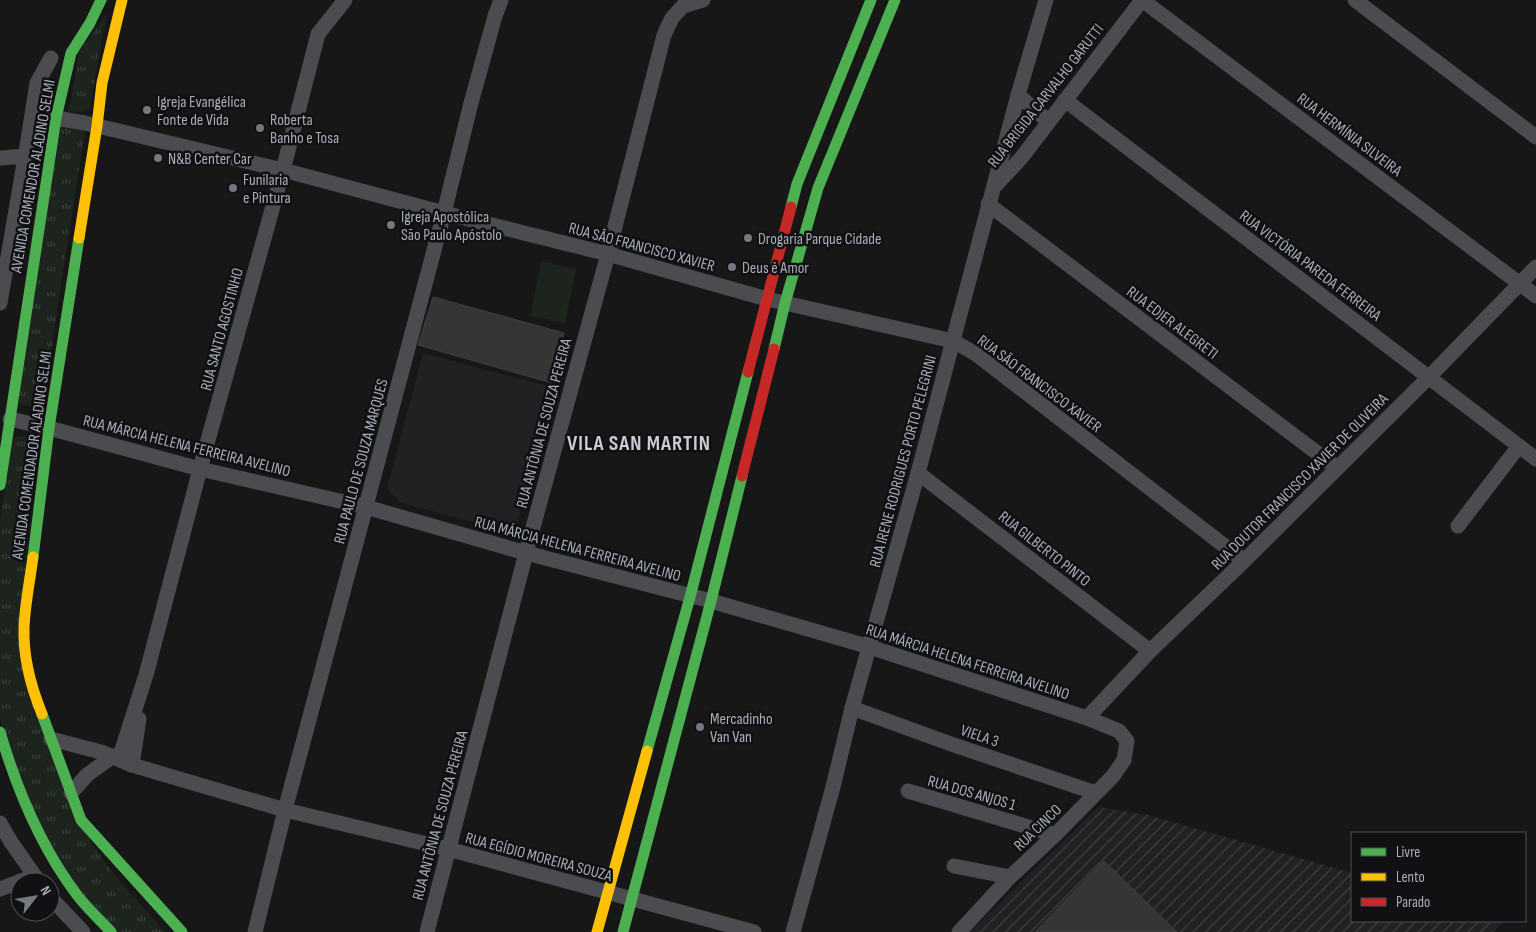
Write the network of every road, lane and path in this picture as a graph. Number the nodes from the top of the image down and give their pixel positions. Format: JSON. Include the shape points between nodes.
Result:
{"nodes":[{"id":1,"x":101,"y":0,"type":"edge"},
{"id":2,"x":122,"y":0,"type":"edge"},
{"id":3,"x":132,"y":0,"type":"edge"},
{"id":4,"x":345,"y":0,"type":"edge"},
{"id":5,"x":501,"y":0,"type":"edge"},
{"id":6,"x":703,"y":0,"type":"edge"},
{"id":7,"x":871,"y":0,"type":"edge"},
{"id":8,"x":895,"y":0,"type":"edge"},
{"id":9,"x":1046,"y":0,"type":"edge"},
{"id":10,"x":1142,"y":0,"type":"edge"},
{"id":11,"x":1355,"y":0,"type":"edge"},
{"id":12,"x":118,"y":17,"type":"junction"},
{"id":13,"x":51,"y":58,"type":"dead end"},
{"id":14,"x":1018,"y":95,"type":"junction"},
{"id":15,"x":1064,"y":100,"type":"junction"},
{"id":16,"x":56,"y":118,"type":"junction"},
{"id":17,"x":1048,"y":121,"type":"junction"},
{"id":18,"x":97,"y":126,"type":"junction"},
{"id":19,"x":1536,"y":137,"type":"edge"},
{"id":20,"x":26,"y":156,"type":"junction"},
{"id":21,"x":0,"y":158,"type":"edge"},
{"id":22,"x":282,"y":170,"type":"junction"},
{"id":23,"x":994,"y":188,"type":"junction"},
{"id":24,"x":988,"y":204,"type":"junction"},
{"id":25,"x":444,"y":213,"type":"junction"},
{"id":26,"x":608,"y":254,"type":"junction"},
{"id":27,"x":1536,"y":268,"type":"edge"},
{"id":28,"x":1520,"y":284,"type":"junction"},
{"id":29,"x":1536,"y":296,"type":"edge"},
{"id":30,"x":767,"y":299,"type":"junction"},
{"id":31,"x":0,"y":303,"type":"edge"},
{"id":32,"x":786,"y":303,"type":"junction"},
{"id":33,"x":953,"y":341,"type":"junction"},
{"id":34,"x":1429,"y":377,"type":"junction"},
{"id":35,"x":10,"y":419,"type":"junction"},
{"id":36,"x":49,"y":428,"type":"junction"},
{"id":37,"x":1519,"y":446,"type":"junction"},
{"id":38,"x":1536,"y":459,"type":"edge"},
{"id":39,"x":1337,"y":468,"type":"junction"},
{"id":40,"x":200,"y":469,"type":"junction"},
{"id":41,"x":918,"y":473,"type":"junction"},
{"id":42,"x":0,"y":484,"type":"edge"},
{"id":43,"x":366,"y":508,"type":"junction"},
{"id":44,"x":1458,"y":526,"type":"dead end"},
{"id":45,"x":526,"y":553,"type":"junction"},
{"id":46,"x":1244,"y":561,"type":"junction"},
{"id":47,"x":690,"y":597,"type":"junction"},
{"id":48,"x":711,"y":601,"type":"junction"},
{"id":49,"x":870,"y":647,"type":"junction"},
{"id":50,"x":1150,"y":651,"type":"junction"},
{"id":51,"x":852,"y":708,"type":"junction"},
{"id":52,"x":1086,"y":718,"type":"junction"},
{"id":53,"x":0,"y":732,"type":"edge"},
{"id":54,"x":51,"y":739,"type":"junction"},
{"id":55,"x":1127,"y":741,"type":"joint"},
{"id":56,"x":122,"y":760,"type":"junction"},
{"id":57,"x":908,"y":792,"type":"dead end"},
{"id":58,"x":71,"y":793,"type":"junction"},
{"id":59,"x":1096,"y":793,"type":"junction"},
{"id":60,"x":285,"y":810,"type":"junction"},
{"id":61,"x":0,"y":822,"type":"edge"},
{"id":62,"x":1055,"y":835,"type":"junction"},
{"id":63,"x":448,"y":849,"type":"junction"},
{"id":64,"x":954,"y":866,"type":"dead end"},
{"id":65,"x":31,"y":872,"type":"edge"},
{"id":66,"x":1010,"y":877,"type":"junction"},
{"id":67,"x":609,"y":893,"type":"junction"},
{"id":68,"x":631,"y":900,"type":"junction"},
{"id":69,"x":60,"y":908,"type":"edge"},
{"id":70,"x":83,"y":932,"type":"edge"},
{"id":71,"x":111,"y":932,"type":"edge"},
{"id":72,"x":182,"y":932,"type":"edge"},
{"id":73,"x":255,"y":932,"type":"edge"},
{"id":74,"x":427,"y":932,"type":"edge"},
{"id":75,"x":598,"y":932,"type":"edge"},
{"id":76,"x":623,"y":932,"type":"edge"},
{"id":77,"x":754,"y":932,"type":"edge"},
{"id":78,"x":793,"y":932,"type":"edge"},
{"id":79,"x":959,"y":932,"type":"edge"}],
"edges":[{"from":1,"to":16,"type":"main road","name":"AVENIDA COMENDOR ALADINO SELMI","via":[[71,53]]},
{"from":2,"to":12,"type":"main road","name":"AVENIDA COMENDADOR ALADINO SELMI"},
{"from":3,"to":12,"type":"street"},
{"from":4,"to":22,"type":"street","name":"RUA SANTO AGOSTINHO","via":[[318,34]]},
{"from":5,"to":25,"type":"street","name":"RUA PAULO DE SOUZA MARQUES"},
{"from":6,"to":26,"type":"street","name":"RUA ANTÔNIA DE SOUZA PEREIRA","via":[[683,6],[672,18],[664,35]]},
{"from":7,"to":30,"type":"main road","via":[[797,184]]},
{"from":8,"to":32,"type":"main road","via":[[818,188]]},
{"from":9,"to":14,"type":"street","name":"RUA IRENE RODRIGUES PORTO PELEGRINI"},
{"from":10,"to":15,"type":"street","name":"RUA BRIGIDA CARVALHO GARUTTI"},
{"from":10,"to":28,"type":"street","name":"RUA HERMÍNIA SILVEIRA"},
{"from":11,"to":19,"type":"street"},
{"from":12,"to":18,"type":"main road","name":"AVENIDA COMENDADOR ALADINO SELMI","via":[[102,83]]},
{"from":13,"to":20,"type":"street","via":[[37,83]]},
{"from":14,"to":17,"type":"street"},
{"from":14,"to":23,"type":"street","name":"RUA IRENE RODRIGUES PORTO PELEGRINI"},
{"from":15,"to":17,"type":"street","name":"RUA BRIGIDA CARVALHO GARUTTI"},
{"from":15,"to":34,"type":"street","name":"RUA VICTÓRIA PAREDA FERREIRA"},
{"from":16,"to":18,"type":"street","name":"RUA SÃO FRANCISCO XAVIER"},
{"from":16,"to":35,"type":"main road","name":"AVENIDA COMENDOR ALADINO SELMI"},
{"from":17,"to":23,"type":"street","name":"RUA BRIGIDA CARVALHO GARUTTI"},
{"from":18,"to":22,"type":"street","name":"RUA SÃO FRANCISCO XAVIER"},
{"from":18,"to":36,"type":"main road","name":"AVENIDA COMENDADOR ALADINO SELMI"},
{"from":20,"to":21,"type":"street"},
{"from":20,"to":31,"type":"street"},
{"from":22,"to":25,"type":"street","name":"RUA SÃO FRANCISCO XAVIER"},
{"from":22,"to":40,"type":"street","name":"RUA SANTO AGOSTINHO"},
{"from":23,"to":24,"type":"street","name":"RUA IRENE RODRIGUES PORTO PELEGRINI"},
{"from":24,"to":33,"type":"street","name":"RUA IRENE RODRIGUES PORTO PELEGRINI"},
{"from":24,"to":39,"type":"street","name":"RUA EDJER ALEGRETI"},
{"from":25,"to":26,"type":"street","name":"RUA SÃO FRANCISCO XAVIER"},
{"from":25,"to":43,"type":"street","name":"RUA PAULO DE SOUZA MARQUES"},
{"from":26,"to":30,"type":"street","name":"RUA SÃO FRANCISCO XAVIER"},
{"from":26,"to":45,"type":"street","name":"RUA ANTÔNIA DE SOUZA PEREIRA"},
{"from":27,"to":28,"type":"street","name":"RUA DOUTOR FRANCISCO XAVIER DE OLIVEIRA"},
{"from":28,"to":29,"type":"street","name":"RUA HERMÍNIA SILVEIRA"},
{"from":28,"to":34,"type":"street","name":"RUA DOUTOR FRANCISCO XAVIER DE OLIVEIRA"},
{"from":30,"to":32,"type":"street","name":"RUA SÃO FRANCISCO XAVIER"},
{"from":30,"to":47,"type":"main road"},
{"from":32,"to":33,"type":"street","name":"RUA SÃO FRANCISCO XAVIER"},
{"from":32,"to":48,"type":"main road"},
{"from":33,"to":41,"type":"street","name":"RUA IRENE RODRIGUES PORTO PELEGRINI"},
{"from":33,"to":46,"type":"street","name":"RUA SÃO FRANCISCO XAVIER","via":[[976,354]]},
{"from":34,"to":37,"type":"street","name":"RUA VICTÓRIA PAREDA FERREIRA"},
{"from":34,"to":39,"type":"street","name":"RUA DOUTOR FRANCISCO XAVIER DE OLIVEIRA"},
{"from":35,"to":36,"type":"street","name":"RUA MÁRCIA HELENA FERREIRA AVELINO"},
{"from":35,"to":42,"type":"main road","name":"AVENIDA COMENDOR ALADINO SELMI"},
{"from":36,"to":40,"type":"street","name":"RUA MÁRCIA HELENA FERREIRA AVELINO"},
{"from":36,"to":54,"type":"main road","name":"AVENIDA COMENDADOR ALADINO SELMI","via":[[24,627],[30,677]]},
{"from":37,"to":38,"type":"street","name":"RUA VICTÓRIA PAREDA FERREIRA"},
{"from":37,"to":44,"type":"street"},
{"from":39,"to":46,"type":"street","name":"RUA DOUTOR FRANCISCO XAVIER DE OLIVEIRA"},
{"from":40,"to":43,"type":"street","name":"RUA MÁRCIA HELENA FERREIRA AVELINO"},
{"from":40,"to":56,"type":"street","name":"RUA SANTO AGOSTINHO"},
{"from":41,"to":49,"type":"street","name":"RUA IRENE RODRIGUES PORTO PELEGRINI"},
{"from":41,"to":50,"type":"street","name":"RUA GILBERTO PINTO"},
{"from":43,"to":45,"type":"street","name":"RUA MÁRCIA HELENA FERREIRA AVELINO"},
{"from":43,"to":60,"type":"street","name":"RUA PAULO DE SOUZA MARQUES"},
{"from":45,"to":47,"type":"street","name":"RUA MÁRCIA HELENA FERREIRA AVELINO"},
{"from":45,"to":63,"type":"street","name":"RUA ANTÔNIA DE SOUZA PEREIRA"},
{"from":46,"to":50,"type":"street","name":"RUA DOUTOR FRANCISCO XAVIER DE OLIVEIRA"},
{"from":47,"to":48,"type":"street","name":"RUA MÁRCIA HELENA FERREIRA AVELINO"},
{"from":47,"to":67,"type":"main road"},
{"from":48,"to":49,"type":"street","name":"RUA MÁRCIA HELENA FERREIRA AVELINO"},
{"from":48,"to":68,"type":"main road"},
{"from":49,"to":51,"type":"street","name":"RUA IRENE RODRIGUES PORTO PELEGRINI"},
{"from":49,"to":52,"type":"street","name":"RUA MÁRCIA HELENA FERREIRA AVELINO"},
{"from":50,"to":52,"type":"street","name":"RUA DOUTOR FRANCISCO XAVIER DE OLIVEIRA"},
{"from":51,"to":59,"type":"street","name":"VIELA 3"},
{"from":51,"to":78,"type":"street","name":"RUA IRENE RODRIGUES PORTO PELEGRINI"},
{"from":52,"to":55,"type":"street","name":"RUA MÁRCIA HELENA FERREIRA AVELINO","via":[[1119,731]]},
{"from":53,"to":71,"type":"main road","via":[[33,824],[77,896]]},
{"from":54,"to":56,"type":"street","name":"RUA EGÍDIO MOREIRA SOUZA"},
{"from":54,"to":58,"type":"main road","name":"AVENIDA COMENDADOR ALADINO SELMI"},
{"from":55,"to":59,"type":"street","name":"RUA CINCO","via":[[1124,760]]},
{"from":56,"to":58,"type":"street","via":[[87,775]]},
{"from":56,"to":60,"type":"street","name":"RUA EGÍDIO MOREIRA SOUZA"},
{"from":57,"to":62,"type":"street","name":"RUA DOS ANJOS 1"},
{"from":58,"to":72,"type":"main road","name":"AVENIDA COMENDADOR ALADINO SELMI","via":[[81,820]]},
{"from":59,"to":62,"type":"street","name":"RUA CINCO"},
{"from":60,"to":63,"type":"street","name":"RUA EGÍDIO MOREIRA SOUZA"},
{"from":60,"to":73,"type":"street","name":"RUA PAULO DE SOUZA MARQUES"},
{"from":61,"to":65,"type":"street"},
{"from":62,"to":66,"type":"street","name":"RUA CINCO"},
{"from":63,"to":67,"type":"street","name":"RUA EGÍDIO MOREIRA SOUZA"},
{"from":63,"to":74,"type":"street","name":"RUA ANTÔNIA DE SOUZA PEREIRA"},
{"from":64,"to":66,"type":"street"},
{"from":66,"to":79,"type":"street","name":"RUA CINCO"},
{"from":67,"to":68,"type":"street","name":"RUA EGÍDIO MOREIRA SOUZA"},
{"from":67,"to":75,"type":"main road"},
{"from":68,"to":76,"type":"main road"},
{"from":68,"to":77,"type":"street","name":"RUA EGÍDIO MOREIRA SOUZA"},
{"from":69,"to":70,"type":"street"}]}
